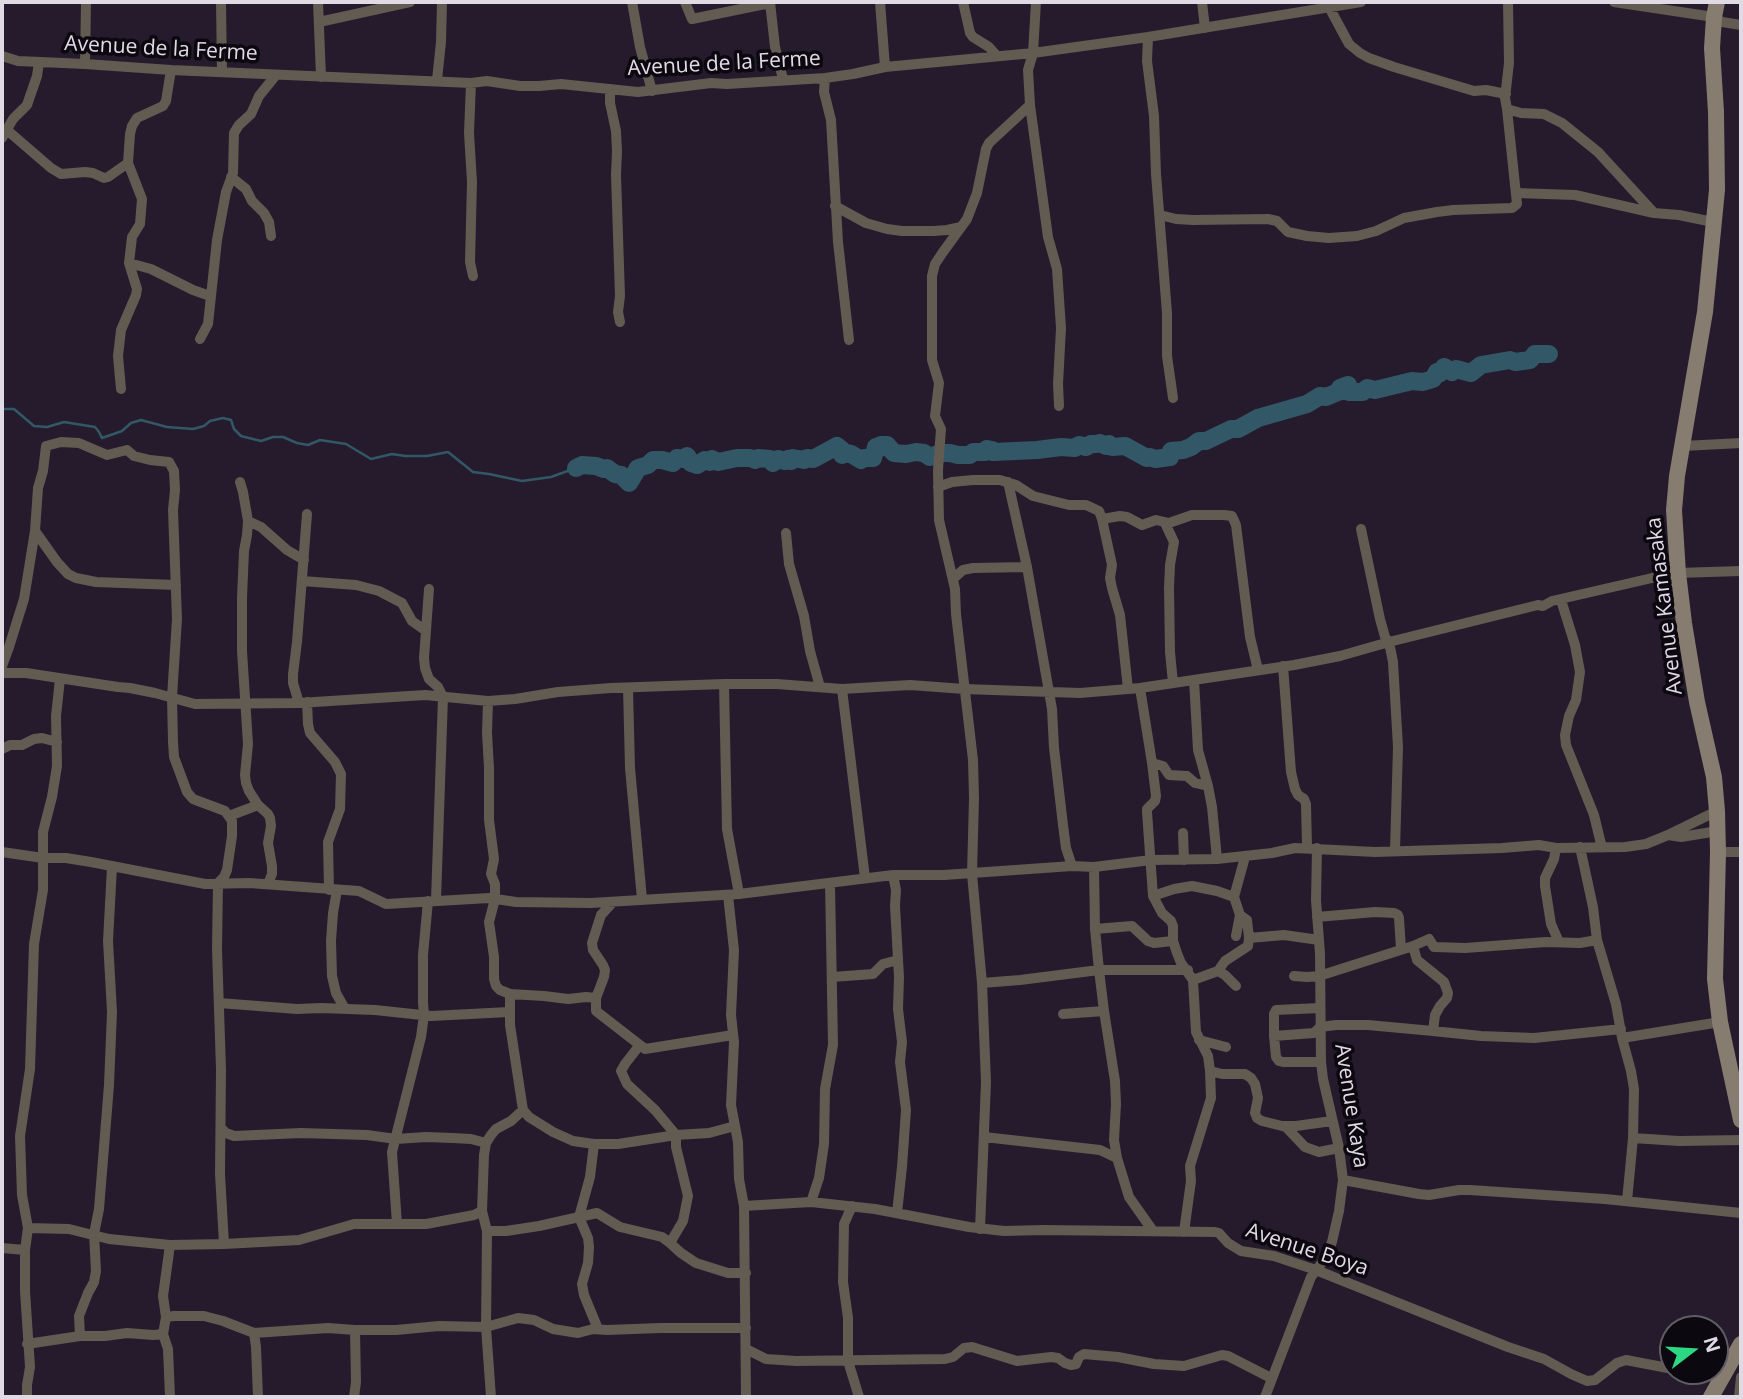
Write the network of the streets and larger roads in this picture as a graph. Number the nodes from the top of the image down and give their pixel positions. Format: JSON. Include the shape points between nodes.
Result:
{"nodes":[{"id":1,"x":86,"y":2,"type":"edge"},
{"id":2,"x":221,"y":2,"type":"edge"},
{"id":3,"x":318,"y":2,"type":"edge"},
{"id":4,"x":410,"y":2,"type":"edge"},
{"id":5,"x":442,"y":2,"type":"edge"},
{"id":6,"x":632,"y":2,"type":"edge"},
{"id":7,"x":685,"y":2,"type":"edge"},
{"id":8,"x":880,"y":2,"type":"edge"},
{"id":9,"x":963,"y":2,"type":"edge"},
{"id":10,"x":1036,"y":2,"type":"edge"},
{"id":11,"x":1202,"y":2,"type":"edge"},
{"id":12,"x":1361,"y":2,"type":"edge"},
{"id":13,"x":1508,"y":2,"type":"edge"},
{"id":14,"x":1614,"y":2,"type":"edge"},
{"id":15,"x":770,"y":3,"type":"edge"},
{"id":16,"x":1328,"y":4,"type":"edge"},
{"id":17,"x":1716,"y":10,"type":"edge"},
{"id":18,"x":319,"y":22,"type":"junction"},
{"id":19,"x":1741,"y":25,"type":"edge"},
{"id":20,"x":1205,"y":28,"type":"junction"},
{"id":21,"x":1148,"y":37,"type":"junction"},
{"id":22,"x":1033,"y":53,"type":"junction"},
{"id":23,"x":2,"y":55,"type":"edge"},
{"id":24,"x":997,"y":56,"type":"junction"},
{"id":25,"x":39,"y":62,"type":"junction"},
{"id":26,"x":85,"y":64,"type":"junction"},
{"id":27,"x":885,"y":67,"type":"junction"},
{"id":28,"x":171,"y":70,"type":"junction"},
{"id":29,"x":222,"y":72,"type":"junction"},
{"id":30,"x":276,"y":75,"type":"junction"},
{"id":31,"x":321,"y":77,"type":"junction"},
{"id":32,"x":825,"y":78,"type":"junction"},
{"id":33,"x":783,"y":79,"type":"junction"},
{"id":34,"x":437,"y":80,"type":"junction"},
{"id":35,"x":471,"y":83,"type":"junction"},
{"id":36,"x":610,"y":89,"type":"junction"},
{"id":37,"x":652,"y":91,"type":"junction"},
{"id":38,"x":1506,"y":94,"type":"junction"},
{"id":39,"x":1030,"y":105,"type":"junction"},
{"id":40,"x":1507,"y":109,"type":"junction"},
{"id":41,"x":4,"y":134,"type":"edge"},
{"id":42,"x":128,"y":163,"type":"junction"},
{"id":43,"x":231,"y":177,"type":"junction"},
{"id":44,"x":1516,"y":193,"type":"junction"},
{"id":45,"x":835,"y":206,"type":"junction"},
{"id":46,"x":1654,"y":213,"type":"junction"},
{"id":47,"x":1160,"y":215,"type":"junction"},
{"id":48,"x":1713,"y":222,"type":"junction"},
{"id":49,"x":961,"y":226,"type":"junction"},
{"id":50,"x":271,"y":236,"type":"dead end"},
{"id":51,"x":129,"y":263,"type":"junction"},
{"id":52,"x":473,"y":276,"type":"dead end"},
{"id":53,"x":210,"y":296,"type":"junction"},
{"id":54,"x":620,"y":322,"type":"dead end"},
{"id":55,"x":200,"y":339,"type":"dead end"},
{"id":56,"x":849,"y":340,"type":"dead end"},
{"id":57,"x":121,"y":389,"type":"dead end"},
{"id":58,"x":1173,"y":398,"type":"dead end"},
{"id":59,"x":1059,"y":406,"type":"dead end"},
{"id":60,"x":1741,"y":443,"type":"edge"},
{"id":61,"x":1683,"y":446,"type":"junction"},
{"id":62,"x":240,"y":482,"type":"dead end"},
{"id":63,"x":1008,"y":482,"type":"junction"},
{"id":64,"x":938,"y":487,"type":"junction"},
{"id":65,"x":307,"y":514,"type":"dead end"},
{"id":66,"x":1102,"y":519,"type":"junction"},
{"id":67,"x":248,"y":521,"type":"junction"},
{"id":68,"x":1165,"y":523,"type":"junction"},
{"id":69,"x":1361,"y":529,"type":"dead end"},
{"id":70,"x":34,"y":531,"type":"junction"},
{"id":71,"x":786,"y":533,"type":"dead end"},
{"id":72,"x":304,"y":560,"type":"junction"},
{"id":73,"x":1027,"y":567,"type":"junction"},
{"id":74,"x":1741,"y":571,"type":"edge"},
{"id":75,"x":1678,"y":573,"type":"junction"},
{"id":76,"x":954,"y":578,"type":"junction"},
{"id":77,"x":302,"y":581,"type":"junction"},
{"id":78,"x":176,"y":585,"type":"junction"},
{"id":79,"x":429,"y":589,"type":"dead end"},
{"id":80,"x":1561,"y":600,"type":"junction"},
{"id":81,"x":426,"y":631,"type":"junction"},
{"id":82,"x":1389,"y":642,"type":"junction"},
{"id":83,"x":2,"y":666,"type":"edge"},
{"id":84,"x":1283,"y":666,"type":"junction"},
{"id":85,"x":1258,"y":670,"type":"junction"},
{"id":86,"x":2,"y":673,"type":"edge"},
{"id":87,"x":60,"y":679,"type":"junction"},
{"id":88,"x":1194,"y":680,"type":"junction"},
{"id":89,"x":1173,"y":683,"type":"junction"},
{"id":90,"x":724,"y":684,"type":"junction"},
{"id":91,"x":821,"y":687,"type":"junction"},
{"id":92,"x":628,"y":688,"type":"junction"},
{"id":93,"x":1140,"y":688,"type":"junction"},
{"id":94,"x":842,"y":689,"type":"junction"},
{"id":95,"x":1128,"y":689,"type":"junction"},
{"id":96,"x":964,"y":690,"type":"junction"},
{"id":97,"x":1048,"y":692,"type":"junction"},
{"id":98,"x":172,"y":697,"type":"junction"},
{"id":99,"x":443,"y":697,"type":"junction"},
{"id":100,"x":488,"y":701,"type":"junction"},
{"id":101,"x":244,"y":703,"type":"junction"},
{"id":102,"x":303,"y":703,"type":"junction"},
{"id":103,"x":57,"y":743,"type":"junction"},
{"id":104,"x":2,"y":749,"type":"edge"},
{"id":105,"x":1152,"y":763,"type":"junction"},
{"id":106,"x":1208,"y":786,"type":"junction"},
{"id":107,"x":258,"y":805,"type":"junction"},
{"id":108,"x":1717,"y":811,"type":"junction"},
{"id":109,"x":229,"y":816,"type":"junction"},
{"id":110,"x":1718,"y":831,"type":"junction"},
{"id":111,"x":1183,"y":833,"type":"dead end"},
{"id":112,"x":1668,"y":835,"type":"junction"},
{"id":113,"x":1580,"y":847,"type":"junction"},
{"id":114,"x":1312,"y":848,"type":"junction"},
{"id":115,"x":1556,"y":848,"type":"junction"},
{"id":116,"x":1602,"y":848,"type":"junction"},
{"id":117,"x":1395,"y":850,"type":"junction"},
{"id":118,"x":2,"y":852,"type":"edge"},
{"id":119,"x":1718,"y":852,"type":"junction"},
{"id":120,"x":1741,"y":852,"type":"edge"},
{"id":121,"x":1245,"y":857,"type":"junction"},
{"id":122,"x":43,"y":858,"type":"junction"},
{"id":123,"x":1217,"y":859,"type":"junction"},
{"id":124,"x":1151,"y":860,"type":"junction"},
{"id":125,"x":1184,"y":860,"type":"junction"},
{"id":126,"x":1072,"y":866,"type":"junction"},
{"id":127,"x":112,"y":867,"type":"junction"},
{"id":128,"x":1094,"y":867,"type":"junction"},
{"id":129,"x":972,"y":874,"type":"junction"},
{"id":130,"x":893,"y":875,"type":"junction"},
{"id":131,"x":865,"y":878,"type":"junction"},
{"id":132,"x":218,"y":883,"type":"junction"},
{"id":133,"x":830,"y":883,"type":"junction"},
{"id":134,"x":268,"y":884,"type":"junction"},
{"id":135,"x":332,"y":890,"type":"junction"},
{"id":136,"x":734,"y":894,"type":"junction"},
{"id":137,"x":1153,"y":896,"type":"junction"},
{"id":138,"x":1234,"y":897,"type":"junction"},
{"id":139,"x":495,"y":899,"type":"junction"},
{"id":140,"x":642,"y":899,"type":"junction"},
{"id":141,"x":432,"y":900,"type":"junction"},
{"id":142,"x":613,"y":902,"type":"junction"},
{"id":143,"x":591,"y":903,"type":"junction"},
{"id":144,"x":601,"y":915,"type":"junction"},
{"id":145,"x":1240,"y":915,"type":"junction"},
{"id":146,"x":1317,"y":917,"type":"junction"},
{"id":147,"x":1095,"y":929,"type":"junction"},
{"id":148,"x":1236,"y":936,"type":"dead end"},
{"id":149,"x":1250,"y":938,"type":"junction"},
{"id":150,"x":1319,"y":940,"type":"junction"},
{"id":151,"x":1597,"y":940,"type":"junction"},
{"id":152,"x":1173,"y":941,"type":"junction"},
{"id":153,"x":1559,"y":942,"type":"junction"},
{"id":154,"x":1413,"y":946,"type":"junction"},
{"id":155,"x":1401,"y":949,"type":"junction"},
{"id":156,"x":898,"y":961,"type":"junction"},
{"id":157,"x":1099,"y":970,"type":"junction"},
{"id":158,"x":1218,"y":971,"type":"junction"},
{"id":159,"x":1190,"y":975,"type":"junction"},
{"id":160,"x":1294,"y":976,"type":"dead end"},
{"id":161,"x":1319,"y":976,"type":"junction"},
{"id":162,"x":832,"y":977,"type":"junction"},
{"id":163,"x":982,"y":983,"type":"junction"},
{"id":164,"x":1236,"y":986,"type":"dead end"},
{"id":165,"x":510,"y":994,"type":"junction"},
{"id":166,"x":596,"y":998,"type":"junction"},
{"id":167,"x":219,"y":1003,"type":"junction"},
{"id":168,"x":345,"y":1009,"type":"junction"},
{"id":169,"x":1104,"y":1011,"type":"junction"},
{"id":170,"x":509,"y":1012,"type":"junction"},
{"id":171,"x":1063,"y":1014,"type":"dead end"},
{"id":172,"x":424,"y":1015,"type":"junction"},
{"id":173,"x":1320,"y":1017,"type":"junction"},
{"id":174,"x":1720,"y":1022,"type":"junction"},
{"id":175,"x":1433,"y":1031,"type":"junction"},
{"id":176,"x":1622,"y":1033,"type":"junction"},
{"id":177,"x":733,"y":1035,"type":"junction"},
{"id":178,"x":1274,"y":1036,"type":"junction"},
{"id":179,"x":1199,"y":1040,"type":"junction"},
{"id":180,"x":639,"y":1046,"type":"junction"},
{"id":181,"x":1226,"y":1047,"type":"dead end"},
{"id":182,"x":1735,"y":1061,"type":"edge"},
{"id":183,"x":1321,"y":1062,"type":"junction"},
{"id":184,"x":1210,"y":1071,"type":"junction"},
{"id":185,"x":523,"y":1110,"type":"junction"},
{"id":186,"x":1741,"y":1119,"type":"edge"},
{"id":187,"x":1332,"y":1121,"type":"junction"},
{"id":188,"x":735,"y":1126,"type":"junction"},
{"id":189,"x":1283,"y":1126,"type":"junction"},
{"id":190,"x":221,"y":1128,"type":"junction"},
{"id":191,"x":676,"y":1135,"type":"junction"},
{"id":192,"x":984,"y":1137,"type":"junction"},
{"id":193,"x":1633,"y":1138,"type":"junction"},
{"id":194,"x":396,"y":1139,"type":"junction"},
{"id":195,"x":1741,"y":1140,"type":"edge"},
{"id":196,"x":486,"y":1143,"type":"junction"},
{"id":197,"x":594,"y":1144,"type":"junction"},
{"id":198,"x":1339,"y":1148,"type":"junction"},
{"id":199,"x":1117,"y":1158,"type":"junction"},
{"id":200,"x":1343,"y":1180,"type":"junction"},
{"id":201,"x":1627,"y":1201,"type":"junction"},
{"id":202,"x":811,"y":1202,"type":"junction"},
{"id":203,"x":744,"y":1206,"type":"junction"},
{"id":204,"x":852,"y":1206,"type":"junction"},
{"id":205,"x":482,"y":1211,"type":"junction"},
{"id":206,"x":897,"y":1213,"type":"junction"},
{"id":207,"x":1741,"y":1213,"type":"edge"},
{"id":208,"x":579,"y":1217,"type":"junction"},
{"id":209,"x":397,"y":1224,"type":"junction"},
{"id":210,"x":29,"y":1228,"type":"junction"},
{"id":211,"x":980,"y":1229,"type":"junction"},
{"id":212,"x":487,"y":1231,"type":"junction"},
{"id":213,"x":1153,"y":1231,"type":"junction"},
{"id":214,"x":1184,"y":1232,"type":"junction"},
{"id":215,"x":94,"y":1234,"type":"junction"},
{"id":216,"x":670,"y":1243,"type":"junction"},
{"id":217,"x":224,"y":1244,"type":"junction"},
{"id":218,"x":170,"y":1245,"type":"junction"},
{"id":219,"x":2,"y":1248,"type":"edge"},
{"id":220,"x":25,"y":1250,"type":"junction"},
{"id":221,"x":1316,"y":1270,"type":"junction"},
{"id":222,"x":746,"y":1273,"type":"junction"},
{"id":223,"x":166,"y":1317,"type":"junction"},
{"id":224,"x":486,"y":1327,"type":"junction"},
{"id":225,"x":746,"y":1328,"type":"junction"},
{"id":226,"x":598,"y":1329,"type":"junction"},
{"id":227,"x":355,"y":1330,"type":"junction"},
{"id":228,"x":254,"y":1333,"type":"junction"},
{"id":229,"x":163,"y":1334,"type":"junction"},
{"id":230,"x":80,"y":1336,"type":"junction"},
{"id":231,"x":27,"y":1344,"type":"junction"},
{"id":232,"x":1741,"y":1344,"type":"edge"},
{"id":233,"x":746,"y":1349,"type":"junction"},
{"id":234,"x":848,"y":1361,"type":"junction"},
{"id":235,"x":1729,"y":1365,"type":"edge"},
{"id":236,"x":1659,"y":1366,"type":"edge"},
{"id":237,"x":1741,"y":1377,"type":"edge"},
{"id":238,"x":1271,"y":1378,"type":"junction"},
{"id":239,"x":27,"y":1397,"type":"edge"},
{"id":240,"x":170,"y":1397,"type":"edge"},
{"id":241,"x":258,"y":1397,"type":"edge"},
{"id":242,"x":354,"y":1397,"type":"edge"},
{"id":243,"x":491,"y":1397,"type":"edge"},
{"id":244,"x":746,"y":1397,"type":"edge"},
{"id":245,"x":859,"y":1397,"type":"edge"},
{"id":246,"x":1265,"y":1397,"type":"edge"},
{"id":247,"x":1739,"y":1397,"type":"edge"}],
"edges":[{"from":1,"to":26,"type":"street"},
{"from":2,"to":29,"type":"street"},
{"from":3,"to":18,"type":"street"},
{"from":4,"to":18,"type":"street"},
{"from":5,"to":34,"type":"street"},
{"from":6,"to":37,"type":"street"},
{"from":7,"to":15,"type":"street","via":[[692,19]]},
{"from":8,"to":27,"type":"street"},
{"from":9,"to":24,"type":"street","via":[[970,33]]},
{"from":10,"to":22,"type":"street"},
{"from":11,"to":20,"type":"street"},
{"from":12,"to":16,"type":"street","name":"Avenue de la Ferme"},
{"from":13,"to":38,"type":"street"},
{"from":14,"to":17,"type":"street"},
{"from":15,"to":33,"type":"street"},
{"from":16,"to":20,"type":"street","name":"Avenue de la Ferme"},
{"from":16,"to":38,"type":"street","via":[[1349,44],[1369,58],[1474,90]]},
{"from":17,"to":19,"type":"street","via":[[1722,22]]},
{"from":17,"to":48,"type":"street","name":"Avenue Kamasaka","via":[[1717,190]]},
{"from":18,"to":31,"type":"street"},
{"from":20,"to":21,"type":"street","name":"Avenue de la Ferme"},
{"from":21,"to":22,"type":"street","name":"Avenue de la Ferme"},
{"from":21,"to":47,"type":"street"},
{"from":22,"to":24,"type":"street","name":"Avenue de la Ferme"},
{"from":22,"to":39,"type":"street","via":[[1028,70]]},
{"from":23,"to":25,"type":"street","name":"Avenue de la Ferme"},
{"from":24,"to":27,"type":"street","name":"Avenue de la Ferme"},
{"from":25,"to":26,"type":"street","name":"Avenue de la Ferme"},
{"from":25,"to":41,"type":"street","via":[[27,105]]},
{"from":26,"to":28,"type":"street","name":"Avenue de la Ferme"},
{"from":27,"to":32,"type":"street","name":"Avenue de la Ferme"},
{"from":28,"to":29,"type":"street","name":"Avenue de la Ferme"},
{"from":28,"to":42,"type":"street","via":[[166,102],[132,125]]},
{"from":29,"to":30,"type":"street","name":"Avenue de la Ferme"},
{"from":30,"to":31,"type":"street","name":"Avenue de la Ferme"},
{"from":30,"to":43,"type":"street","via":[[236,129]]},
{"from":31,"to":34,"type":"street","name":"Avenue de la Ferme"},
{"from":32,"to":33,"type":"street","name":"Avenue de la Ferme"},
{"from":32,"to":45,"type":"street"},
{"from":33,"to":37,"type":"street","name":"Avenue de la Ferme"},
{"from":34,"to":35,"type":"street","name":"Avenue de la Ferme"},
{"from":35,"to":36,"type":"street","name":"Avenue de la Ferme","via":[[488,80],[520,86],[570,84]]},
{"from":35,"to":52,"type":"street"},
{"from":36,"to":37,"type":"street","name":"Avenue de la Ferme"},
{"from":36,"to":54,"type":"street","via":[[617,151]]},
{"from":38,"to":40,"type":"street"},
{"from":39,"to":49,"type":"street","via":[[989,143],[977,193]]},
{"from":39,"to":59,"type":"street","via":[[1048,237],[1057,269]]},
{"from":40,"to":44,"type":"street"},
{"from":40,"to":46,"type":"street","via":[[1548,115],[1580,135]]},
{"from":41,"to":42,"type":"street","via":[[61,174],[85,172],[104,178]]},
{"from":42,"to":51,"type":"street","via":[[142,199]]},
{"from":43,"to":50,"type":"street","via":[[264,214]]},
{"from":43,"to":53,"type":"street"},
{"from":44,"to":46,"type":"street","via":[[1575,195]]},
{"from":44,"to":47,"type":"street","via":[[1517,204],[1512,208],[1404,218],[1376,231],[1329,238],[1288,232],[1268,219],[1193,220]]},
{"from":45,"to":49,"type":"street","via":[[887,229],[934,231]]},
{"from":45,"to":56,"type":"street"},
{"from":46,"to":48,"type":"street"},
{"from":47,"to":58,"type":"street"},
{"from":48,"to":61,"type":"street","name":"Avenue Kamasaka","via":[[1705,312]]},
{"from":49,"to":64,"type":"street","via":[[932,276],[932,360],[939,383],[935,410],[941,429]]},
{"from":51,"to":53,"type":"street"},
{"from":51,"to":57,"type":"street","via":[[137,289],[120,337]]},
{"from":53,"to":55,"type":"street","via":[[208,324]]},
{"from":60,"to":61,"type":"street"},
{"from":61,"to":75,"type":"street","name":"Avenue Kamasaka","via":[[1674,510]]},
{"from":62,"to":67,"type":"street"},
{"from":63,"to":64,"type":"street","via":[[973,480]]},
{"from":63,"to":66,"type":"street","via":[[1033,496],[1086,505],[1099,511]]},
{"from":63,"to":73,"type":"street"},
{"from":64,"to":76,"type":"street","via":[[940,528]]},
{"from":65,"to":72,"type":"street"},
{"from":66,"to":68,"type":"street","via":[[1120,516],[1142,525],[1156,520]]},
{"from":66,"to":95,"type":"street"},
{"from":67,"to":72,"type":"street"},
{"from":67,"to":101,"type":"street","via":[[242,598]]},
{"from":68,"to":85,"type":"street","via":[[1192,515],[1228,515],[1235,520]]},
{"from":68,"to":89,"type":"street","via":[[1174,542],[1169,588]]},
{"from":69,"to":82,"type":"street"},
{"from":70,"to":78,"type":"street","via":[[62,568],[76,578]]},
{"from":70,"to":78,"type":"street","via":[[47,446],[79,443],[107,455],[127,450],[134,456],[169,462],[175,481]]},
{"from":70,"to":83,"type":"street","via":[[24,599]]},
{"from":71,"to":91,"type":"street","via":[[789,564]]},
{"from":72,"to":77,"type":"street"},
{"from":73,"to":76,"type":"street","via":[[973,568]]},
{"from":73,"to":97,"type":"street"},
{"from":74,"to":75,"type":"street"},
{"from":75,"to":80,"type":"street"},
{"from":75,"to":108,"type":"street","name":"Avenue Kamasaka"},
{"from":76,"to":96,"type":"street"},
{"from":77,"to":81,"type":"street","via":[[356,585],[380,592],[401,603],[412,621]]},
{"from":77,"to":102,"type":"street","via":[[293,683]]},
{"from":78,"to":98,"type":"street"},
{"from":79,"to":81,"type":"street"},
{"from":80,"to":82,"type":"street"},
{"from":80,"to":116,"type":"street","via":[[1580,672],[1566,745]]},
{"from":81,"to":99,"type":"street","via":[[425,668]]},
{"from":82,"to":84,"type":"street"},
{"from":82,"to":117,"type":"street","via":[[1398,747]]},
{"from":84,"to":85,"type":"street"},
{"from":84,"to":114,"type":"street","name":"Avenue Kaya","via":[[1291,772],[1295,789],[1306,804]]},
{"from":85,"to":88,"type":"street"},
{"from":86,"to":87,"type":"street"},
{"from":87,"to":98,"type":"street"},
{"from":87,"to":103,"type":"street"},
{"from":88,"to":89,"type":"street"},
{"from":88,"to":106,"type":"street","via":[[1198,750]]},
{"from":89,"to":93,"type":"street"},
{"from":90,"to":91,"type":"street"},
{"from":90,"to":92,"type":"street"},
{"from":90,"to":136,"type":"street","via":[[727,829]]},
{"from":91,"to":94,"type":"street"},
{"from":92,"to":100,"type":"street"},
{"from":92,"to":140,"type":"street"},
{"from":93,"to":95,"type":"street"},
{"from":93,"to":105,"type":"street"},
{"from":94,"to":96,"type":"street","via":[[910,685]]},
{"from":94,"to":131,"type":"street"},
{"from":95,"to":97,"type":"street"},
{"from":96,"to":97,"type":"street"},
{"from":96,"to":129,"type":"street","via":[[973,760]]},
{"from":97,"to":126,"type":"street"},
{"from":98,"to":101,"type":"street","via":[[195,704]]},
{"from":98,"to":109,"type":"street","via":[[174,757],[187,793]]},
{"from":99,"to":100,"type":"street"},
{"from":99,"to":102,"type":"street"},
{"from":99,"to":141,"type":"street"},
{"from":100,"to":139,"type":"street"},
{"from":101,"to":102,"type":"street"},
{"from":101,"to":107,"type":"street","via":[[246,783]]},
{"from":102,"to":135,"type":"street","via":[[310,733],[341,774],[340,808],[328,842]]},
{"from":103,"to":104,"type":"street","via":[[42,738]]},
{"from":103,"to":122,"type":"street"},
{"from":105,"to":106,"type":"street","via":[[1163,766],[1169,775],[1187,776]]},
{"from":105,"to":124,"type":"street","via":[[1156,796],[1147,812]]},
{"from":106,"to":123,"type":"street"},
{"from":107,"to":109,"type":"street"},
{"from":107,"to":134,"type":"street","via":[[270,818],[272,874]]},
{"from":108,"to":110,"type":"street","name":"Avenue Kamasaka"},
{"from":108,"to":112,"type":"street"},
{"from":109,"to":132,"type":"street","via":[[228,861]]},
{"from":110,"to":112,"type":"street"},
{"from":110,"to":119,"type":"street","name":"Avenue Kamasaka"},
{"from":111,"to":125,"type":"street"},
{"from":112,"to":116,"type":"street","via":[[1636,846]]},
{"from":113,"to":115,"type":"street"},
{"from":113,"to":116,"type":"street"},
{"from":113,"to":151,"type":"street"},
{"from":114,"to":117,"type":"street"},
{"from":114,"to":121,"type":"street"},
{"from":114,"to":146,"type":"street","name":"Avenue Kaya"},
{"from":115,"to":117,"type":"street"},
{"from":115,"to":153,"type":"street","via":[[1545,886],[1550,924]]},
{"from":118,"to":122,"type":"street"},
{"from":119,"to":120,"type":"street"},
{"from":119,"to":174,"type":"street","name":"Avenue Kamasaka","via":[[1715,979]]},
{"from":121,"to":123,"type":"street"},
{"from":121,"to":138,"type":"street"},
{"from":122,"to":127,"type":"street"},
{"from":122,"to":210,"type":"street","via":[[34,944],[30,1069],[20,1136],[22,1195]]},
{"from":123,"to":125,"type":"street"},
{"from":124,"to":125,"type":"street"},
{"from":124,"to":128,"type":"street"},
{"from":124,"to":137,"type":"street"},
{"from":126,"to":128,"type":"street"},
{"from":126,"to":129,"type":"street"},
{"from":127,"to":132,"type":"street"},
{"from":127,"to":215,"type":"street","via":[[109,1085]]},
{"from":128,"to":147,"type":"street"},
{"from":129,"to":130,"type":"street"},
{"from":129,"to":163,"type":"street"},
{"from":130,"to":131,"type":"street"},
{"from":130,"to":156,"type":"street"},
{"from":131,"to":133,"type":"street"},
{"from":132,"to":134,"type":"street"},
{"from":132,"to":167,"type":"street"},
{"from":133,"to":136,"type":"street"},
{"from":133,"to":162,"type":"street"},
{"from":134,"to":135,"type":"street"},
{"from":135,"to":141,"type":"street","via":[[359,891],[386,904]]},
{"from":135,"to":168,"type":"street","via":[[332,976]]},
{"from":136,"to":140,"type":"street"},
{"from":136,"to":177,"type":"street"},
{"from":137,"to":138,"type":"street","via":[[1192,886]]},
{"from":137,"to":152,"type":"street","via":[[1171,921]]},
{"from":138,"to":145,"type":"street"},
{"from":139,"to":141,"type":"street"},
{"from":139,"to":143,"type":"street"},
{"from":139,"to":165,"type":"street","via":[[489,922],[494,979],[500,990]]},
{"from":140,"to":142,"type":"street"},
{"from":141,"to":172,"type":"street","via":[[423,955]]},
{"from":142,"to":143,"type":"street"},
{"from":142,"to":144,"type":"street"},
{"from":143,"to":144,"type":"street"},
{"from":144,"to":166,"type":"street","via":[[592,943],[605,970]]},
{"from":145,"to":148,"type":"street"},
{"from":145,"to":149,"type":"street","via":[[1247,920]]},
{"from":146,"to":150,"type":"street","name":"Avenue Kaya"},
{"from":146,"to":155,"type":"street","via":[[1395,913]]},
{"from":147,"to":152,"type":"street","via":[[1132,926],[1148,941]]},
{"from":147,"to":157,"type":"street"},
{"from":149,"to":150,"type":"street","via":[[1284,935]]},
{"from":149,"to":158,"type":"street","via":[[1248,946],[1224,961]]},
{"from":150,"to":161,"type":"street","name":"Avenue Kaya"},
{"from":151,"to":153,"type":"street"},
{"from":151,"to":176,"type":"street"},
{"from":152,"to":159,"type":"street"},
{"from":153,"to":154,"type":"street","via":[[1465,948],[1434,947],[1429,939]]},
{"from":154,"to":155,"type":"street"},
{"from":154,"to":175,"type":"street","via":[[1417,960],[1444,982],[1448,993],[1435,1016]]},
{"from":155,"to":161,"type":"street"},
{"from":156,"to":162,"type":"street","via":[[883,964],[873,974]]},
{"from":156,"to":206,"type":"street","via":[[906,1110]]},
{"from":157,"to":159,"type":"street"},
{"from":157,"to":163,"type":"street"},
{"from":157,"to":169,"type":"street"},
{"from":158,"to":159,"type":"street"},
{"from":158,"to":164,"type":"street"},
{"from":159,"to":179,"type":"street"},
{"from":160,"to":161,"type":"street"},
{"from":161,"to":173,"type":"street","name":"Avenue Kaya"},
{"from":162,"to":202,"type":"street","via":[[833,1045],[825,1089],[824,1144]]},
{"from":163,"to":192,"type":"street"},
{"from":165,"to":166,"type":"street"},
{"from":165,"to":170,"type":"street"},
{"from":166,"to":180,"type":"street","via":[[596,1011]]},
{"from":167,"to":168,"type":"street"},
{"from":167,"to":190,"type":"street"},
{"from":168,"to":172,"type":"street"},
{"from":169,"to":171,"type":"street"},
{"from":169,"to":199,"type":"street","via":[[1115,1081]]},
{"from":170,"to":172,"type":"street"},
{"from":170,"to":185,"type":"street"},
{"from":172,"to":194,"type":"street"},
{"from":173,"to":175,"type":"street","via":[[1336,1025]]},
{"from":173,"to":178,"type":"street","via":[[1314,1033]]},
{"from":173,"to":178,"type":"street","via":[[1276,1010]]},
{"from":173,"to":183,"type":"street","name":"Avenue Kaya"},
{"from":174,"to":176,"type":"street"},
{"from":174,"to":182,"type":"street","name":"Avenue Kamasaka"},
{"from":175,"to":176,"type":"street","via":[[1534,1038]]},
{"from":176,"to":193,"type":"street","via":[[1633,1080]]},
{"from":177,"to":180,"type":"street","via":[[648,1049]]},
{"from":177,"to":188,"type":"street","via":[[731,1105]]},
{"from":178,"to":183,"type":"street","via":[[1279,1061]]},
{"from":179,"to":181,"type":"street"},
{"from":179,"to":184,"type":"street"},
{"from":180,"to":191,"type":"street","via":[[621,1072]]},
{"from":182,"to":186,"type":"street","name":"Avenue Kamasaka"},
{"from":183,"to":187,"type":"street","name":"Avenue Kaya"},
{"from":184,"to":189,"type":"street","via":[[1251,1078],[1258,1098],[1257,1118]]},
{"from":184,"to":214,"type":"street","via":[[1211,1098],[1191,1166]]},
{"from":185,"to":196,"type":"street","via":[[496,1129]]},
{"from":185,"to":197,"type":"street","via":[[573,1142]]},
{"from":187,"to":189,"type":"street"},
{"from":187,"to":198,"type":"street","name":"Avenue Kaya"},
{"from":188,"to":191,"type":"street"},
{"from":188,"to":203,"type":"street"},
{"from":189,"to":198,"type":"street","via":[[1305,1147],[1319,1152]]},
{"from":190,"to":194,"type":"street","via":[[234,1136],[301,1133]]},
{"from":190,"to":217,"type":"street"},
{"from":191,"to":197,"type":"street"},
{"from":191,"to":216,"type":"street","via":[[688,1196],[683,1221]]},
{"from":192,"to":199,"type":"street","via":[[1100,1150]]},
{"from":192,"to":211,"type":"street"},
{"from":193,"to":195,"type":"street"},
{"from":193,"to":201,"type":"street"},
{"from":194,"to":196,"type":"street","via":[[453,1138]]},
{"from":194,"to":209,"type":"street","via":[[392,1161]]},
{"from":196,"to":205,"type":"street"},
{"from":197,"to":208,"type":"street"},
{"from":198,"to":200,"type":"street","name":"Avenue Kaya"},
{"from":199,"to":213,"type":"street","via":[[1129,1198]]},
{"from":200,"to":201,"type":"street","via":[[1419,1195],[1459,1190]]},
{"from":200,"to":221,"type":"street","name":"Avenue Kaya","via":[[1332,1242]]},
{"from":201,"to":207,"type":"street"},
{"from":202,"to":203,"type":"street","name":"Avenue Boya"},
{"from":202,"to":204,"type":"street","name":"Avenue Boya"},
{"from":203,"to":222,"type":"street"},
{"from":204,"to":206,"type":"street","name":"Avenue Boya"},
{"from":204,"to":234,"type":"street","via":[[845,1224],[843,1270]]},
{"from":205,"to":209,"type":"street","via":[[436,1222]]},
{"from":205,"to":212,"type":"street"},
{"from":206,"to":211,"type":"street","name":"Avenue Boya"},
{"from":208,"to":212,"type":"street"},
{"from":208,"to":216,"type":"street","via":[[597,1213],[620,1227]]},
{"from":208,"to":226,"type":"street","via":[[589,1247],[582,1284]]},
{"from":209,"to":217,"type":"street","via":[[354,1224],[299,1240]]},
{"from":210,"to":215,"type":"street","via":[[69,1228]]},
{"from":210,"to":220,"type":"street"},
{"from":211,"to":213,"type":"street","name":"Avenue Boya"},
{"from":212,"to":224,"type":"street"},
{"from":213,"to":214,"type":"street","name":"Avenue Boya"},
{"from":214,"to":221,"type":"street","name":"Avenue Boya","via":[[1217,1233],[1241,1251]]},
{"from":215,"to":218,"type":"street"},
{"from":215,"to":230,"type":"street","via":[[96,1271],[79,1316]]},
{"from":216,"to":222,"type":"street","via":[[696,1263],[728,1273]]},
{"from":217,"to":218,"type":"street"},
{"from":218,"to":223,"type":"street","via":[[163,1296]]},
{"from":219,"to":220,"type":"street"},
{"from":220,"to":231,"type":"street"},
{"from":221,"to":236,"type":"street","name":"Avenue Boya","via":[[1544,1359],[1587,1381],[1626,1360]]},
{"from":221,"to":238,"type":"street","name":"Avenue Kaya"},
{"from":222,"to":225,"type":"street"},
{"from":223,"to":228,"type":"street","via":[[204,1316]]},
{"from":223,"to":229,"type":"street"},
{"from":224,"to":226,"type":"street","via":[[517,1318],[578,1333]]},
{"from":224,"to":227,"type":"street"},
{"from":224,"to":243,"type":"street"},
{"from":225,"to":226,"type":"street"},
{"from":225,"to":233,"type":"street"},
{"from":227,"to":228,"type":"street"},
{"from":227,"to":242,"type":"street"},
{"from":228,"to":241,"type":"street"},
{"from":229,"to":230,"type":"street"},
{"from":229,"to":240,"type":"street"},
{"from":230,"to":231,"type":"street"},
{"from":231,"to":239,"type":"street"},
{"from":232,"to":235,"type":"street"},
{"from":233,"to":234,"type":"street","via":[[779,1361]]},
{"from":233,"to":244,"type":"street"},
{"from":234,"to":238,"type":"street","via":[[945,1359],[972,1347],[1017,1361],[1051,1357],[1071,1364],[1084,1354],[1184,1366],[1222,1355]]},
{"from":234,"to":245,"type":"street"},
{"from":237,"to":247,"type":"street"},
{"from":238,"to":246,"type":"street","name":"Avenue Kaya"}]}
